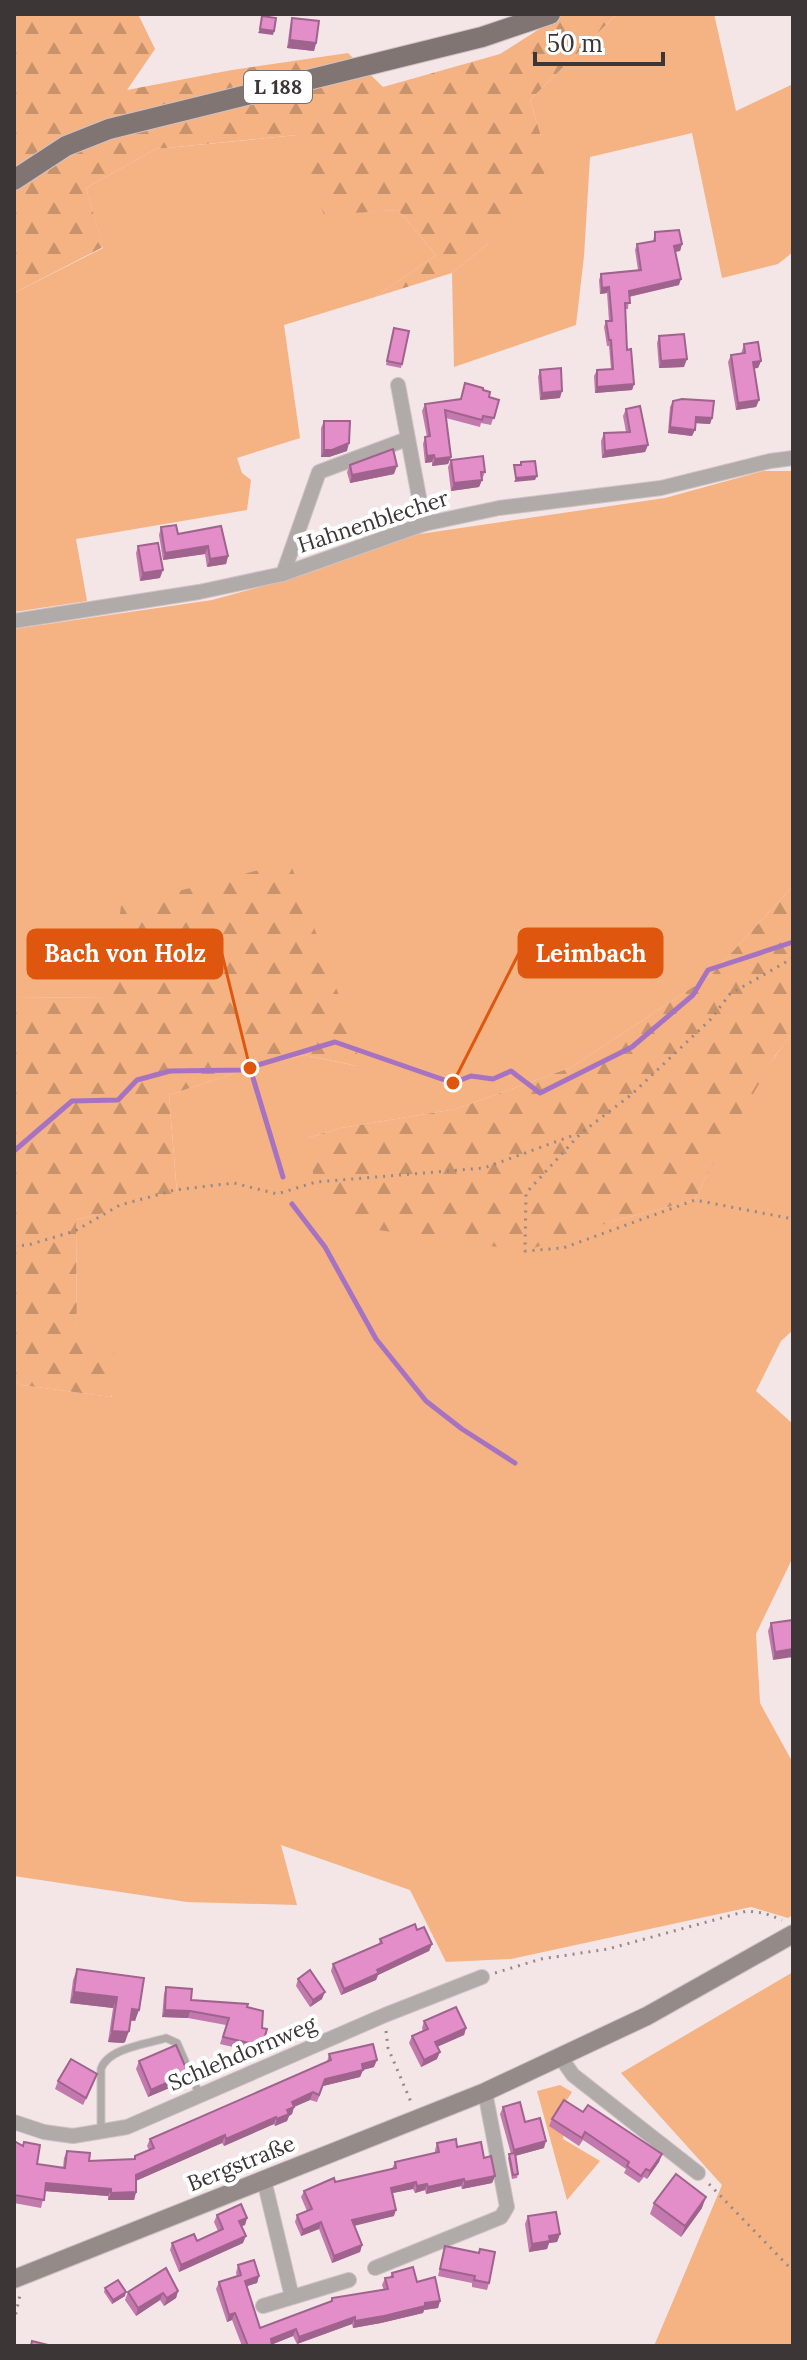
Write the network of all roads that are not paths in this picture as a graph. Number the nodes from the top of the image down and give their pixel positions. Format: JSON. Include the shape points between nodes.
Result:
{"nodes":[{"id":1,"x":550,"y":14,"type":"edge"},
{"id":2,"x":14,"y":180,"type":"edge"},
{"id":3,"x":398,"y":385,"type":"dead end"},
{"id":4,"x":407,"y":439,"type":"junction"},
{"id":5,"x":793,"y":458,"type":"edge"},
{"id":6,"x":424,"y":524,"type":"junction"},
{"id":7,"x":283,"y":574,"type":"junction"},
{"id":8,"x":14,"y":621,"type":"edge"},
{"id":9,"x":790,"y":1928,"type":"edge"},
{"id":10,"x":482,"y":1977,"type":"road end"},
{"id":11,"x":561,"y":2058,"type":"junction"},
{"id":12,"x":485,"y":2092,"type":"junction"},
{"id":13,"x":200,"y":2096,"type":"junction"},
{"id":14,"x":14,"y":2122,"type":"edge"},
{"id":15,"x":101,"y":2133,"type":"junction"},
{"id":16,"x":698,"y":2173,"type":"road end"},
{"id":17,"x":264,"y":2180,"type":"junction"},
{"id":18,"x":375,"y":2268,"type":"dead end"},
{"id":19,"x":349,"y":2280,"type":"dead end"},
{"id":20,"x":14,"y":2282,"type":"edge"},
{"id":21,"x":292,"y":2297,"type":"junction"},
{"id":22,"x":263,"y":2306,"type":"dead end"}],
"edges":[{"from":1,"to":2,"type":"main road","number":"L 188","via":[[482,37],[109,129],[66,146]]},
{"from":3,"to":4,"type":"street"},
{"from":4,"to":6,"type":"street"},
{"from":4,"to":7,"type":"street","via":[[319,472]]},
{"from":5,"to":6,"type":"street","name":"Hahnenblecher","via":[[661,488],[499,508]]},
{"from":6,"to":7,"type":"street","name":"Hahnenblecher"},
{"from":7,"to":8,"type":"street","name":"Hahnenblecher"},
{"from":9,"to":11,"type":"street","name":"Bergstraße","via":[[647,2016]]},
{"from":10,"to":13,"type":"street","name":"Schlehdornweg"},
{"from":11,"to":12,"type":"street","name":"Bergstraße"},
{"from":11,"to":16,"type":"street","via":[[573,2075]]},
{"from":12,"to":17,"type":"street","name":"Bergstraße"},
{"from":12,"to":18,"type":"street","via":[[507,2207],[501,2217]]},
{"from":13,"to":15,"type":"street","name":"Schlehdornweg"},
{"from":13,"to":15,"type":"lane","via":[[177,2043],[166,2038],[114,2054],[101,2069]]},
{"from":14,"to":15,"type":"street","name":"Schlehdornweg","via":[[73,2136]]},
{"from":17,"to":20,"type":"street","name":"Bergstraße"},
{"from":17,"to":21,"type":"street"},
{"from":19,"to":21,"type":"street"},
{"from":21,"to":22,"type":"street"}]}
